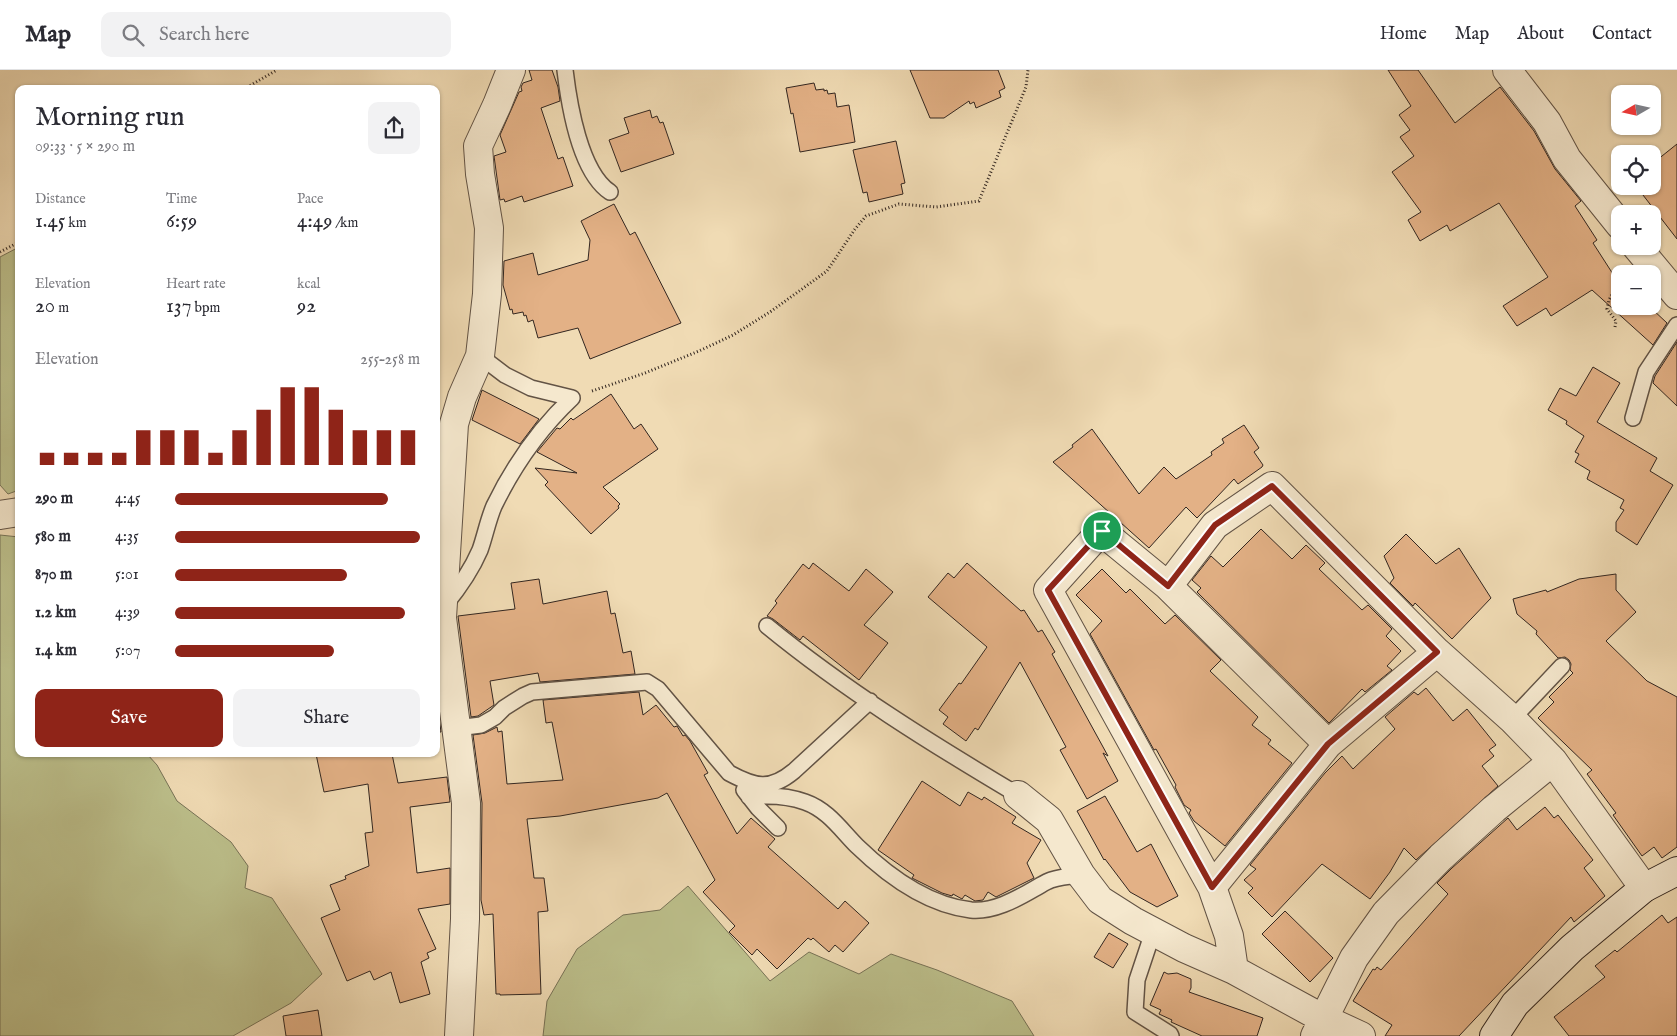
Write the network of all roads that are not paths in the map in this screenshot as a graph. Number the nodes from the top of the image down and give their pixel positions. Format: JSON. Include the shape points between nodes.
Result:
{"nodes":[{"id":1,"x":511,"y":70,"type":"edge"},
{"id":2,"x":566,"y":70,"type":"edge"},
{"id":3,"x":1506,"y":70,"type":"edge"},
{"id":4,"x":610,"y":192,"type":"dead end"},
{"id":5,"x":1611,"y":213,"type":"edge"},
{"id":6,"x":1644,"y":255,"type":"edge"},
{"id":7,"x":1677,"y":295,"type":"edge"},
{"id":8,"x":1677,"y":325,"type":"edge"},
{"id":9,"x":480,"y":356,"type":"junction"},
{"id":10,"x":1632,"y":418,"type":"dead end"},
{"id":11,"x":445,"y":426,"type":"edge"},
{"id":12,"x":15,"y":513,"type":"edge"},
{"id":13,"x":0,"y":515,"type":"edge"},
{"id":14,"x":1168,"y":586,"type":"junction"},
{"id":15,"x":443,"y":608,"type":"junction"},
{"id":16,"x":767,"y":626,"type":"dead end"},
{"id":17,"x":1437,"y":652,"type":"junction"},
{"id":18,"x":1562,"y":666,"type":"dead end"},
{"id":19,"x":870,"y":701,"type":"junction"},
{"id":20,"x":1512,"y":719,"type":"junction"},
{"id":21,"x":458,"y":728,"type":"junction"},
{"id":22,"x":1328,"y":744,"type":"junction"},
{"id":23,"x":1553,"y":761,"type":"junction"},
{"id":24,"x":741,"y":780,"type":"junction"},
{"id":25,"x":1018,"y":795,"type":"joint"},
{"id":26,"x":749,"y":797,"type":"junction"},
{"id":27,"x":778,"y":828,"type":"dead end"},
{"id":28,"x":1677,"y":871,"type":"edge"},
{"id":29,"x":1081,"y":875,"type":"junction"},
{"id":30,"x":1212,"y":887,"type":"junction"},
{"id":31,"x":1644,"y":888,"type":"junction"},
{"id":32,"x":1153,"y":932,"type":"junction"},
{"id":33,"x":1234,"y":970,"type":"junction"},
{"id":34,"x":1319,"y":1027,"type":"edge"},
{"id":35,"x":460,"y":1036,"type":"edge"},
{"id":36,"x":1171,"y":1036,"type":"edge"},
{"id":37,"x":1361,"y":1036,"type":"edge"},
{"id":38,"x":1494,"y":1036,"type":"edge"}],
"edges":[{"from":1,"to":9,"type":"street","via":[[478,146],[489,228],[487,294]]},
{"from":2,"to":4,"type":"lane","via":[[580,142],[591,170]]},
{"from":3,"to":5,"type":"street","via":[[1547,122],[1567,159]]},
{"from":6,"to":7,"type":"street"},
{"from":8,"to":10,"type":"lane","via":[[1646,372]]},
{"from":9,"to":11,"type":"street"},
{"from":9,"to":15,"type":"lane","via":[[505,375],[531,388],[572,398],[530,444],[510,476],[493,508],[480,550],[465,580]]},
{"from":11,"to":15,"type":"street"},
{"from":12,"to":13,"type":"street"},
{"from":14,"to":17,"type":"street","via":[[1215,525],[1272,486]]},
{"from":14,"to":22,"type":"street"},
{"from":14,"to":30,"type":"street","via":[[1102,531],[1048,590]]},
{"from":15,"to":21,"type":"street"},
{"from":16,"to":19,"type":"lane"},
{"from":17,"to":20,"type":"street"},
{"from":17,"to":22,"type":"street"},
{"from":18,"to":20,"type":"lane"},
{"from":19,"to":24,"type":"lane","via":[[783,780],[770,785]]},
{"from":19,"to":25,"type":"lane"},
{"from":20,"to":23,"type":"street"},
{"from":21,"to":24,"type":"lane","via":[[481,726],[532,692],[647,682],[658,689],[729,773]]},
{"from":21,"to":35,"type":"street","via":[[466,803]]},
{"from":22,"to":30,"type":"street"},
{"from":23,"to":31,"type":"street"},
{"from":23,"to":34,"type":"street","via":[[1441,857],[1386,913],[1354,958]]},
{"from":24,"to":26,"type":"lane"},
{"from":25,"to":29,"type":"street","via":[[1049,820]]},
{"from":26,"to":27,"type":"lane"},
{"from":26,"to":29,"type":"lane","via":[[763,795],[807,802],[826,814],[897,880],[951,906],[988,910],[1051,880]]},
{"from":28,"to":31,"type":"street"},
{"from":29,"to":32,"type":"street","via":[[1100,900]]},
{"from":30,"to":33,"type":"street","via":[[1229,936]]},
{"from":31,"to":38,"type":"street","via":[[1572,948],[1515,1004]]},
{"from":32,"to":33,"type":"street"},
{"from":32,"to":36,"type":"lane","via":[[1137,980],[1135,1012]]},
{"from":33,"to":34,"type":"street"},
{"from":34,"to":37,"type":"street"}]}
